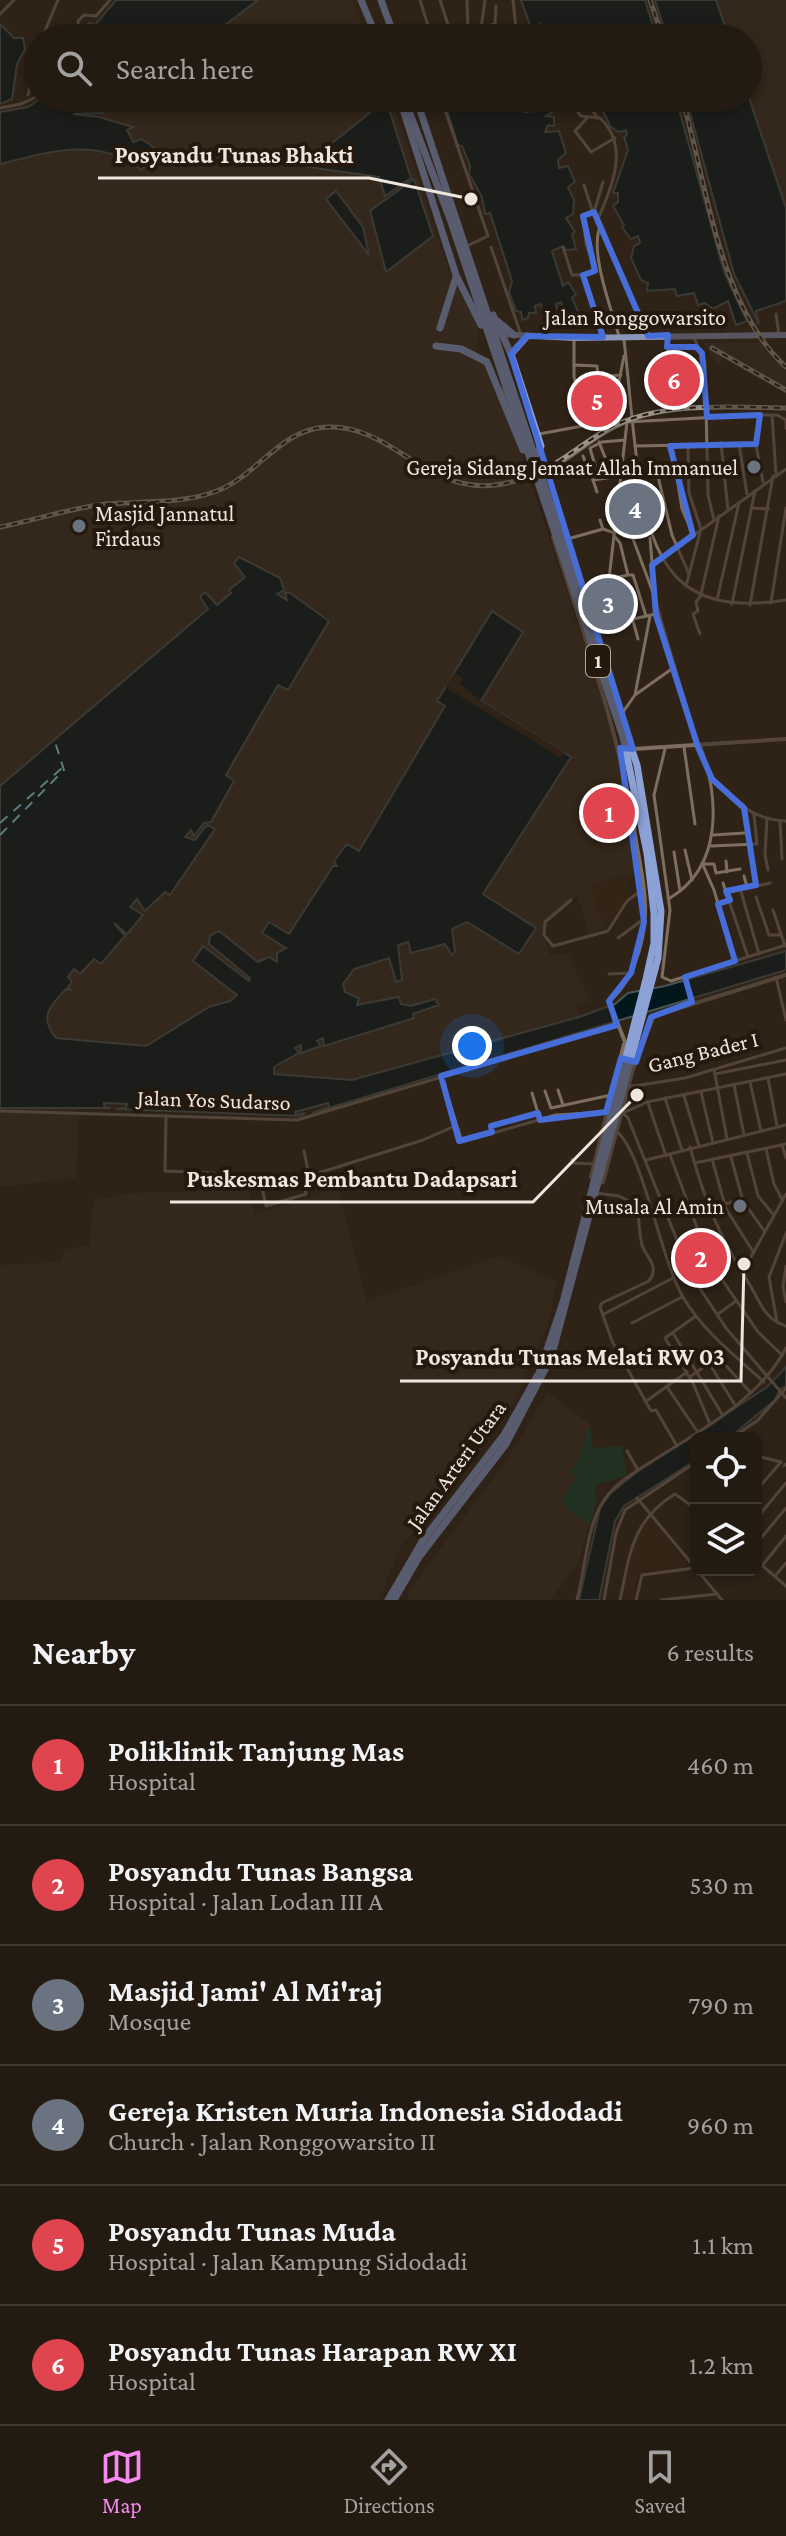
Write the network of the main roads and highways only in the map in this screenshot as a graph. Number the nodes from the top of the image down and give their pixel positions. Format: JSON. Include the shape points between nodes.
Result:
{"nodes":[{"id":1,"x":361,"y":0,"type":"edge"},
{"id":2,"x":381,"y":0,"type":"edge"},
{"id":3,"x":371,"y":24,"type":"edge"},
{"id":4,"x":390,"y":24,"type":"edge"},
{"id":5,"x":405,"y":112,"type":"edge"},
{"id":6,"x":407,"y":112,"type":"edge"},
{"id":7,"x":420,"y":112,"type":"edge"},
{"id":8,"x":423,"y":112,"type":"edge"},
{"id":9,"x":452,"y":218,"type":"junction"},
{"id":10,"x":456,"y":275,"type":"junction"},
{"id":11,"x":495,"y":319,"type":"junction"},
{"id":12,"x":440,"y":328,"type":"dead end"},
{"id":13,"x":485,"y":334,"type":"joint"},
{"id":14,"x":501,"y":334,"type":"junction"},
{"id":15,"x":520,"y":335,"type":"junction"},
{"id":16,"x":783,"y":335,"type":"edge"},
{"id":17,"x":436,"y":346,"type":"dead end"},
{"id":18,"x":512,"y":357,"type":"junction"},
{"id":19,"x":529,"y":464,"type":"road end"},
{"id":20,"x":535,"y":474,"type":"junction"},
{"id":21,"x":573,"y":565,"type":"junction"},
{"id":22,"x":650,"y":853,"type":"junction"},
{"id":23,"x":629,"y":1046,"type":"junction"},
{"id":24,"x":616,"y":1112,"type":"junction"},
{"id":25,"x":596,"y":1183,"type":"junction"},
{"id":26,"x":388,"y":1600,"type":"edge"},
{"id":27,"x":394,"y":1600,"type":"edge"}],
"edges":[{"from":1,"to":3,"type":"highway"},
{"from":2,"to":4,"type":"highway"},
{"from":5,"to":10,"type":"highway"},
{"from":6,"to":9,"type":"highway","number":"1"},
{"from":7,"to":9,"type":"highway","number":"1"},
{"from":8,"to":11,"type":"highway"},
{"from":9,"to":20,"type":"highway","number":"1"},
{"from":9,"to":21,"type":"highway","number":"1"},
{"from":10,"to":12,"type":"highway"},
{"from":10,"to":13,"type":"highway"},
{"from":11,"to":14,"type":"highway"},
{"from":11,"to":15,"type":"highway"},
{"from":13,"to":14,"type":"main road","name":"Jalan Ronggowarsito"},
{"from":14,"to":15,"type":"main road","name":"Jalan Ronggowarsito"},
{"from":14,"to":18,"type":"highway"},
{"from":15,"to":16,"type":"main road","name":"Jalan Ronggowarsito"},
{"from":15,"to":18,"type":"highway"},
{"from":17,"to":20,"type":"highway","via":[[464,350],[489,364]]},
{"from":18,"to":19,"type":"highway","via":[[540,452]]},
{"from":18,"to":21,"type":"highway"},
{"from":20,"to":22,"type":"highway","number":"1","via":[[623,737]]},
{"from":21,"to":22,"type":"highway","number":"1","via":[[637,765]]},
{"from":22,"to":23,"type":"highway","name":"Jalan Arteri Utara","number":"1","via":[[655,928],[648,979]]},
{"from":23,"to":24,"type":"highway","name":"Jalan Arteri Utara","number":"1"},
{"from":23,"to":24,"type":"highway","name":"Jalan Arteri Utara","number":"1","via":[[633,1062]]},
{"from":24,"to":25,"type":"highway","name":"Jalan Arteri Utara","number":"1"},
{"from":25,"to":26,"type":"highway","name":"Jalan Arteri Utara","number":"1","via":[[557,1323],[529,1393],[490,1455],[412,1556]]},
{"from":25,"to":27,"type":"highway","name":"Jalan Arteri Utara","number":"1","via":[[560,1334],[543,1377],[506,1444],[419,1557]]}]}
